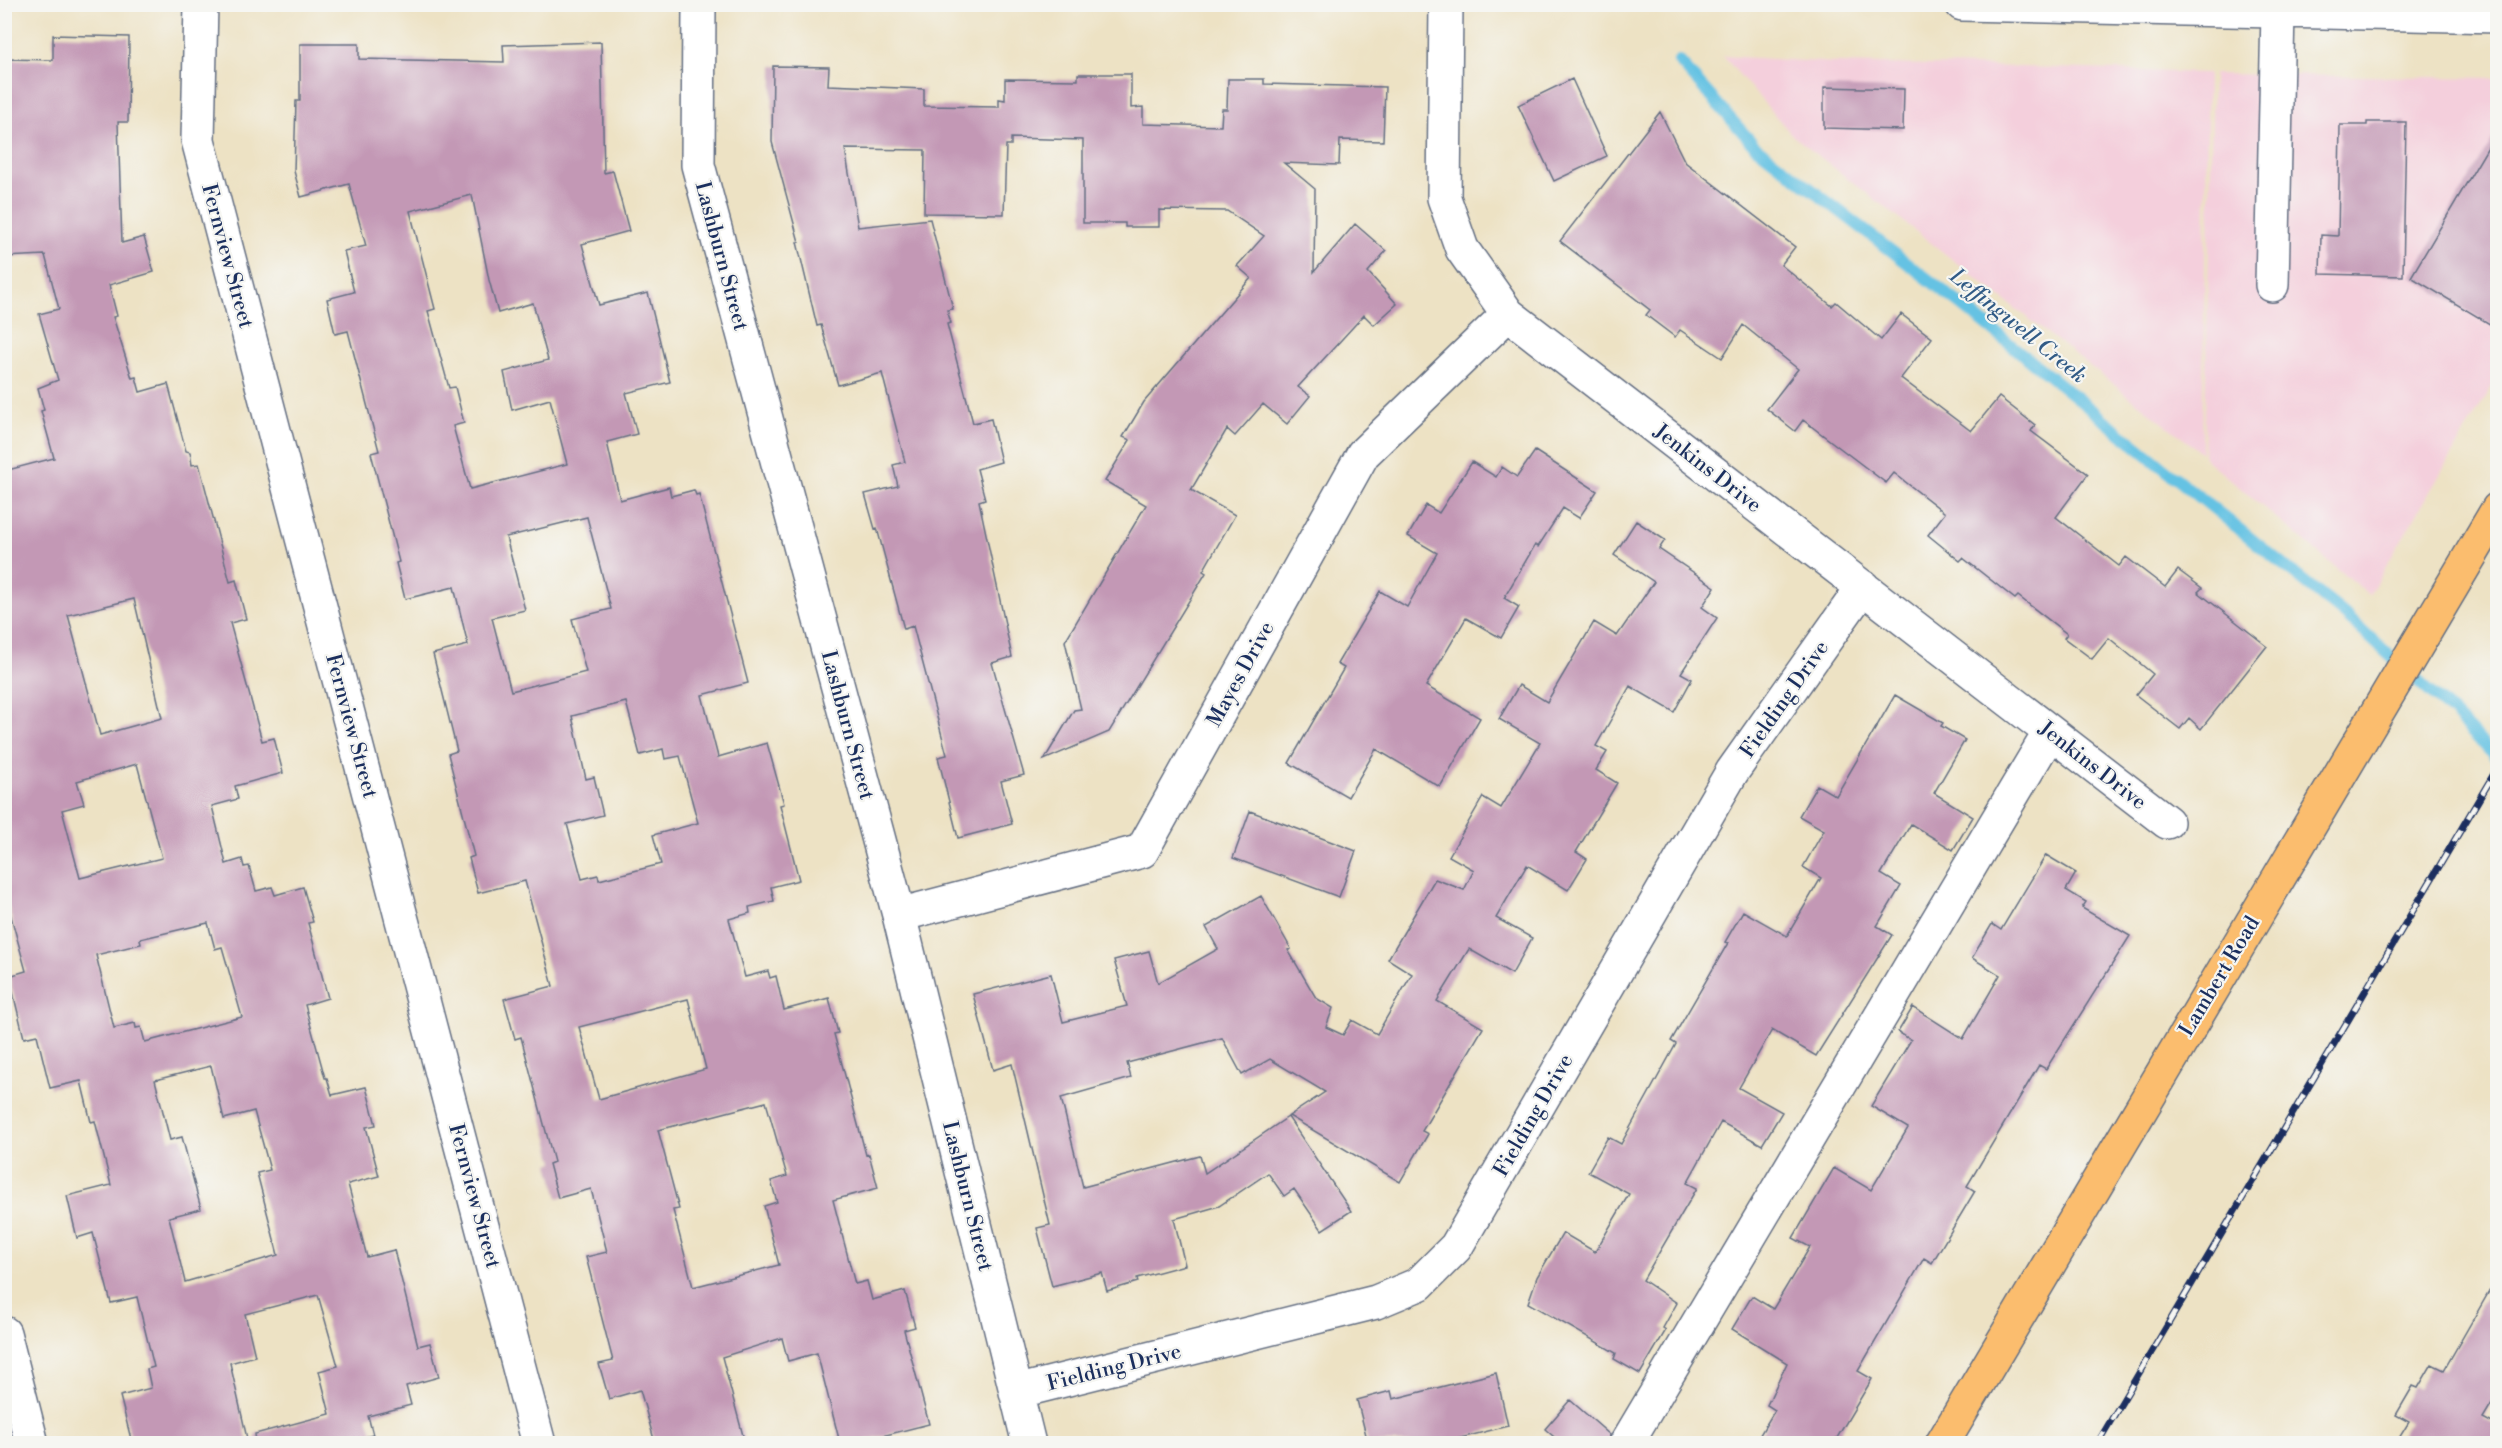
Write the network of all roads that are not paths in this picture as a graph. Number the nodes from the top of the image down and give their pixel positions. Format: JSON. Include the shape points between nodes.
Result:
{"nodes":[{"id":1,"x":201,"y":4,"type":"edge"},
{"id":2,"x":699,"y":4,"type":"edge"},
{"id":3,"x":1446,"y":4,"type":"edge"},
{"id":4,"x":1962,"y":4,"type":"edge"},
{"id":5,"x":2360,"y":9,"type":"edge"},
{"id":6,"x":2278,"y":11,"type":"junction"},
{"id":7,"x":2498,"y":16,"type":"edge"},
{"id":8,"x":2272,"y":285,"type":"dead end"},
{"id":9,"x":1508,"y":314,"type":"junction"},
{"id":10,"x":2498,"y":509,"type":"edge"},
{"id":11,"x":1863,"y":587,"type":"junction"},
{"id":12,"x":2050,"y":732,"type":"junction"},
{"id":13,"x":2167,"y":822,"type":"dead end"},
{"id":14,"x":899,"y":915,"type":"junction"},
{"id":15,"x":4,"y":1333,"type":"edge"},
{"id":16,"x":1016,"y":1392,"type":"junction"},
{"id":17,"x":32,"y":1443,"type":"edge"},
{"id":18,"x":539,"y":1443,"type":"edge"},
{"id":19,"x":1029,"y":1443,"type":"edge"},
{"id":20,"x":1626,"y":1443,"type":"edge"},
{"id":21,"x":1942,"y":1443,"type":"edge"}],
"edges":[{"from":1,"to":18,"type":"street","name":"Fernview Street","via":[[198,140]]},
{"from":2,"to":14,"type":"street","name":"Lashburn Street","via":[[698,165]]},
{"from":3,"to":9,"type":"street","name":"Jenkins Drive","via":[[1444,198],[1462,249]]},
{"from":4,"to":6,"type":"street"},
{"from":5,"to":6,"type":"street"},
{"from":5,"to":7,"type":"street"},
{"from":6,"to":8,"type":"street"},
{"from":9,"to":11,"type":"street","name":"Jenkins Drive"},
{"from":9,"to":14,"type":"street","name":"Mayes Drive","via":[[1363,454],[1142,851]]},
{"from":10,"to":21,"type":"main road","name":"Lambert Road"},
{"from":11,"to":12,"type":"street","name":"Jenkins Drive"},
{"from":11,"to":16,"type":"street","name":"Fielding Drive","via":[[1732,772],[1456,1247],[1419,1284],[1376,1302]]},
{"from":12,"to":13,"type":"street","name":"Jenkins Drive"},
{"from":12,"to":20,"type":"street"},
{"from":14,"to":16,"type":"street","name":"Lashburn Street"},
{"from":15,"to":17,"type":"street"},
{"from":16,"to":19,"type":"street","name":"Lashburn Street"}]}
